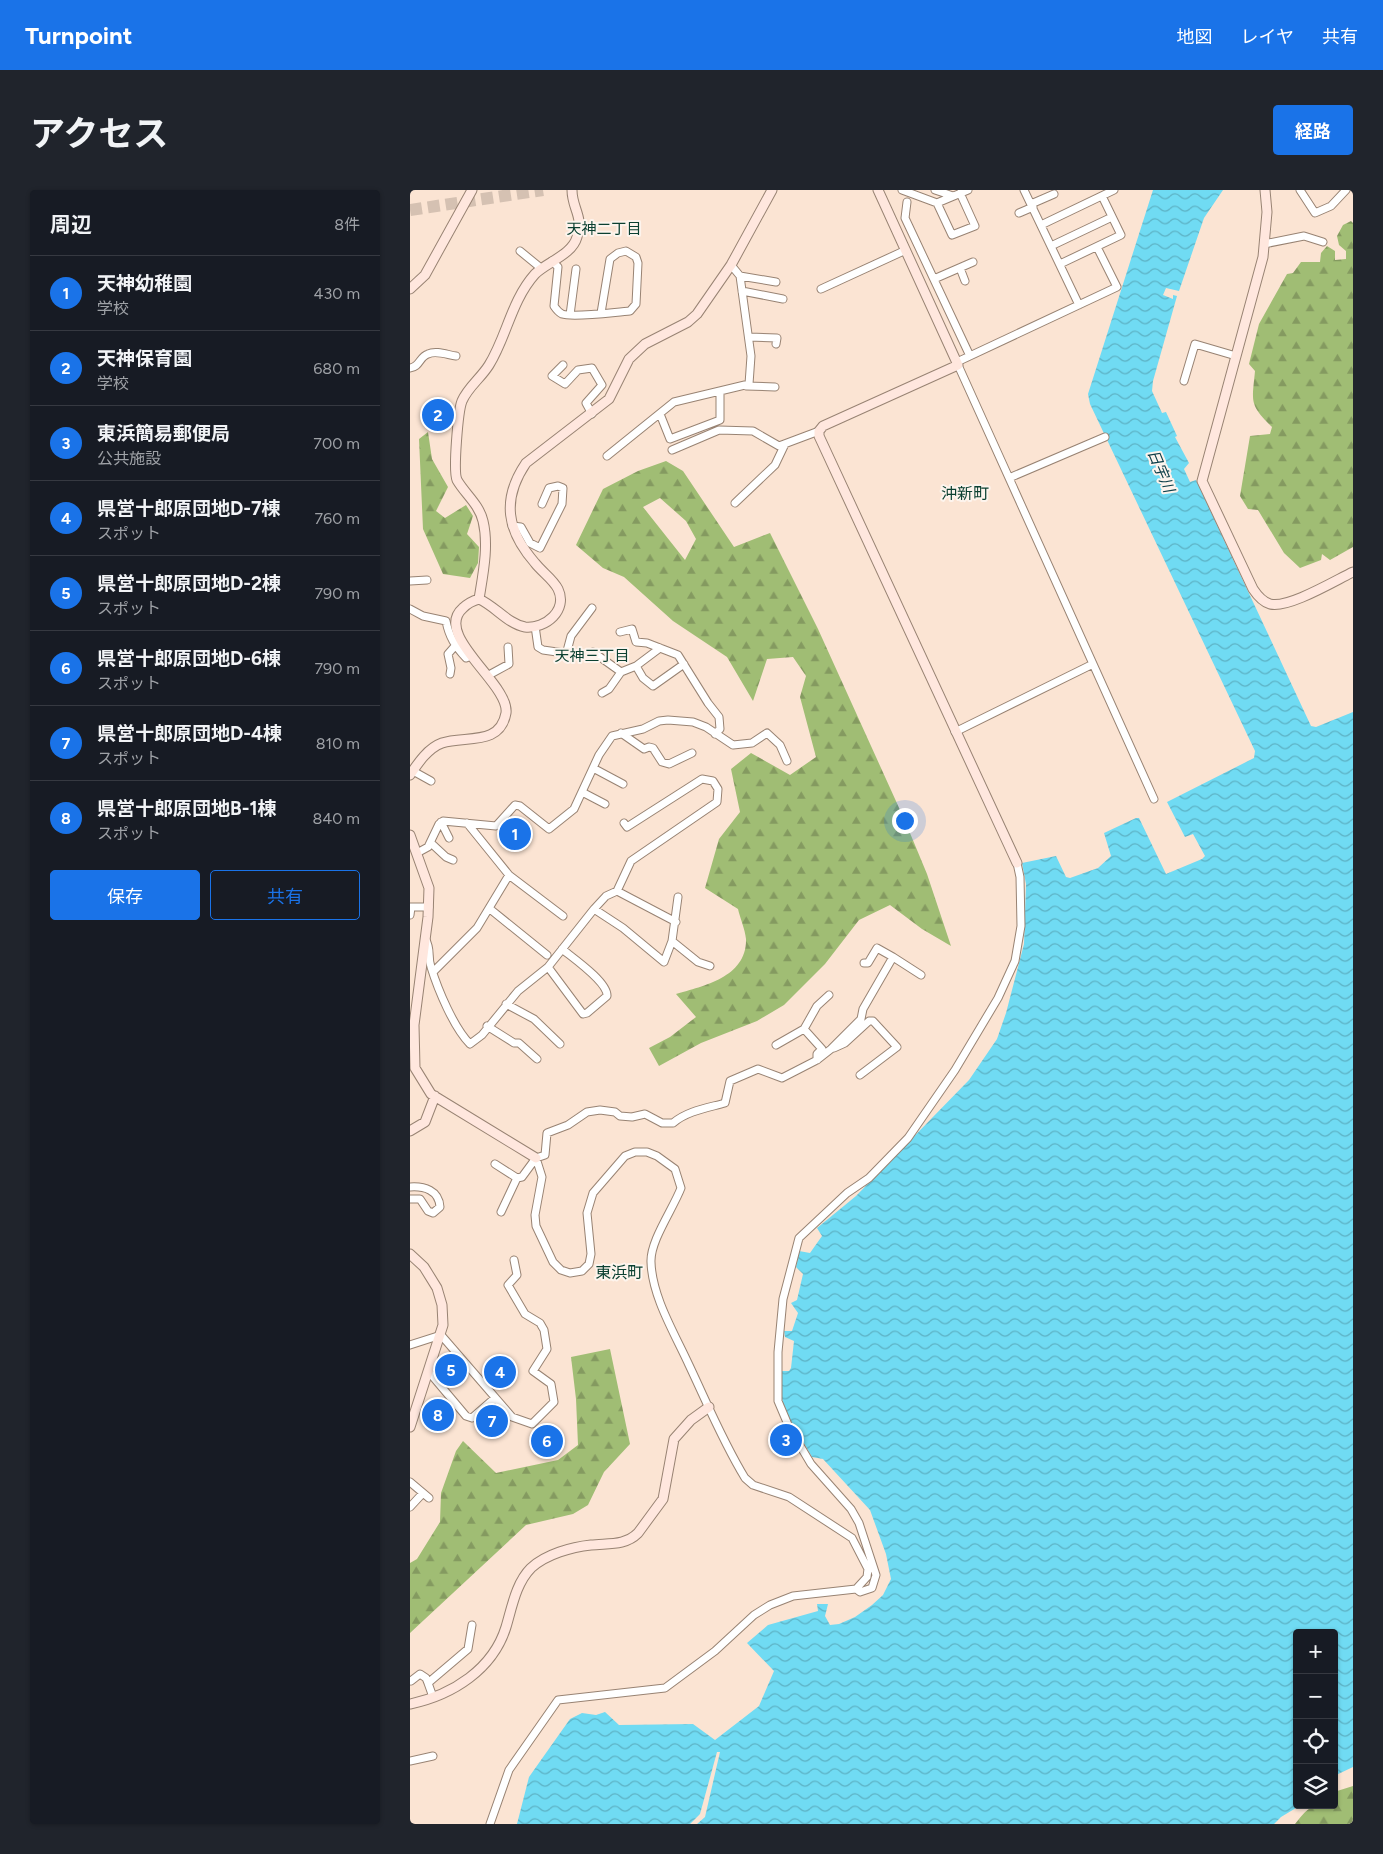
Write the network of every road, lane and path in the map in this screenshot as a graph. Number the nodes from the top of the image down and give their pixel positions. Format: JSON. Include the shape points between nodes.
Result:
{"nodes":[{"id":1,"x":472,"y":190,"type":"edge"},
{"id":2,"x":572,"y":190,"type":"edge"},
{"id":3,"x":772,"y":190,"type":"edge"},
{"id":4,"x":879,"y":190,"type":"edge"},
{"id":5,"x":902,"y":190,"type":"edge"},
{"id":6,"x":935,"y":190,"type":"edge"},
{"id":7,"x":968,"y":190,"type":"edge"},
{"id":8,"x":1024,"y":190,"type":"edge"},
{"id":9,"x":1114,"y":190,"type":"edge"},
{"id":10,"x":1265,"y":190,"type":"edge"},
{"id":11,"x":1300,"y":190,"type":"edge"},
{"id":12,"x":1346,"y":190,"type":"edge"},
{"id":13,"x":1054,"y":194,"type":"dead end"},
{"id":14,"x":956,"y":195,"type":"junction"},
{"id":15,"x":1102,"y":196,"type":"junction"},
{"id":16,"x":907,"y":202,"type":"dead end"},
{"id":17,"x":937,"y":203,"type":"junction"},
{"id":18,"x":1032,"y":206,"type":"junction"},
{"id":19,"x":1019,"y":213,"type":"dead end"},
{"id":20,"x":1112,"y":217,"type":"junction"},
{"id":21,"x":1041,"y":225,"type":"junction"},
{"id":22,"x":1323,"y":242,"type":"dead end"},
{"id":23,"x":1264,"y":244,"type":"junction"},
{"id":24,"x":1051,"y":246,"type":"junction"},
{"id":25,"x":1097,"y":247,"type":"junction"},
{"id":26,"x":906,"y":250,"type":"junction"},
{"id":27,"x":520,"y":251,"type":"dead end"},
{"id":28,"x":552,"y":261,"type":"junction"},
{"id":29,"x":973,"y":262,"type":"dead end"},
{"id":30,"x":1060,"y":264,"type":"junction"},
{"id":31,"x":731,"y":265,"type":"junction"},
{"id":32,"x":960,"y":268,"type":"junction"},
{"id":33,"x":542,"y":269,"type":"junction"},
{"id":34,"x":576,"y":269,"type":"dead end"},
{"id":35,"x":740,"y":276,"type":"junction"},
{"id":36,"x":934,"y":279,"type":"junction"},
{"id":37,"x":966,"y":281,"type":"dead end"},
{"id":38,"x":776,"y":282,"type":"dead end"},
{"id":39,"x":410,"y":289,"type":"edge"},
{"id":40,"x":821,"y":289,"type":"dead end"},
{"id":41,"x":742,"y":291,"type":"junction"},
{"id":42,"x":783,"y":300,"type":"dead end"},
{"id":43,"x":1079,"y":305,"type":"junction"},
{"id":44,"x":602,"y":313,"type":"junction"},
{"id":45,"x":570,"y":315,"type":"junction"},
{"id":46,"x":748,"y":337,"type":"junction"},
{"id":47,"x":776,"y":344,"type":"dead end"},
{"id":48,"x":456,"y":356,"type":"dead end"},
{"id":49,"x":970,"y":356,"type":"junction"},
{"id":50,"x":1236,"y":356,"type":"junction"},
{"id":51,"x":958,"y":364,"type":"junction"},
{"id":52,"x":563,"y":365,"type":"dead end"},
{"id":53,"x":410,"y":368,"type":"edge"},
{"id":54,"x":1184,"y":381,"type":"dead end"},
{"id":55,"x":742,"y":386,"type":"junction"},
{"id":56,"x":775,"y":387,"type":"dead end"},
{"id":57,"x":720,"y":391,"type":"junction"},
{"id":58,"x":592,"y":414,"type":"junction"},
{"id":59,"x":660,"y":414,"type":"junction"},
{"id":60,"x":818,"y":431,"type":"junction"},
{"id":61,"x":1105,"y":437,"type":"dead end"},
{"id":62,"x":785,"y":444,"type":"junction"},
{"id":63,"x":672,"y":450,"type":"dead end"},
{"id":64,"x":608,"y":456,"type":"dead end"},
{"id":65,"x":1010,"y":478,"type":"junction"},
{"id":66,"x":735,"y":502,"type":"dead end"},
{"id":67,"x":542,"y":504,"type":"dead end"},
{"id":68,"x":512,"y":526,"type":"junction"},
{"id":69,"x":1353,"y":572,"type":"edge"},
{"id":70,"x":427,"y":580,"type":"dead end"},
{"id":71,"x":410,"y":581,"type":"edge"},
{"id":72,"x":479,"y":599,"type":"junction"},
{"id":73,"x":592,"y":608,"type":"dead end"},
{"id":74,"x":410,"y":609,"type":"edge"},
{"id":75,"x":535,"y":626,"type":"junction"},
{"id":76,"x":620,"y":632,"type":"dead end"},
{"id":77,"x":455,"y":646,"type":"junction"},
{"id":78,"x":508,"y":647,"type":"dead end"},
{"id":79,"x":660,"y":648,"type":"junction"},
{"id":80,"x":593,"y":652,"type":"dead end"},
{"id":81,"x":472,"y":656,"type":"junction"},
{"id":82,"x":684,"y":664,"type":"junction"},
{"id":83,"x":1093,"y":664,"type":"junction"},
{"id":84,"x":636,"y":666,"type":"junction"},
{"id":85,"x":621,"y":672,"type":"junction"},
{"id":86,"x":450,"y":674,"type":"dead end"},
{"id":87,"x":487,"y":676,"type":"junction"},
{"id":88,"x":602,"y":693,"type":"dead end"},
{"id":89,"x":621,"y":732,"type":"junction"},
{"id":90,"x":955,"y":732,"type":"junction"},
{"id":91,"x":715,"y":734,"type":"junction"},
{"id":92,"x":692,"y":752,"type":"dead end"},
{"id":93,"x":787,"y":761,"type":"dead end"},
{"id":94,"x":593,"y":768,"type":"junction"},
{"id":95,"x":411,"y":773,"type":"edge"},
{"id":96,"x":431,"y":781,"type":"dead end"},
{"id":97,"x":622,"y":784,"type":"dead end"},
{"id":98,"x":582,"y":792,"type":"junction"},
{"id":99,"x":1154,"y":800,"type":"dead end"},
{"id":100,"x":605,"y":804,"type":"dead end"},
{"id":101,"x":441,"y":822,"type":"junction"},
{"id":102,"x":466,"y":823,"type":"junction"},
{"id":103,"x":624,"y":823,"type":"dead end"},
{"id":104,"x":449,"y":838,"type":"dead end"},
{"id":105,"x":431,"y":843,"type":"junction"},
{"id":106,"x":412,"y":845,"type":"edge"},
{"id":107,"x":454,"y":860,"type":"dead end"},
{"id":108,"x":1016,"y":863,"type":"joint"},
{"id":109,"x":509,"y":875,"type":"junction"},
{"id":110,"x":617,"y":891,"type":"junction"},
{"id":111,"x":678,"y":898,"type":"dead end"},
{"id":112,"x":429,"y":907,"type":"junction"},
{"id":113,"x":594,"y":908,"type":"junction"},
{"id":114,"x":490,"y":909,"type":"junction"},
{"id":115,"x":410,"y":915,"type":"edge"},
{"id":116,"x":563,"y":916,"type":"dead end"},
{"id":117,"x":676,"y":922,"type":"junction"},
{"id":118,"x":425,"y":938,"type":"junction"},
{"id":119,"x":672,"y":941,"type":"junction"},
{"id":120,"x":562,"y":949,"type":"junction"},
{"id":121,"x":547,"y":955,"type":"dead end"},
{"id":122,"x":892,"y":957,"type":"junction"},
{"id":123,"x":864,"y":963,"type":"dead end"},
{"id":124,"x":710,"y":966,"type":"dead end"},
{"id":125,"x":548,"y":967,"type":"junction"},
{"id":126,"x":433,"y":972,"type":"junction"},
{"id":127,"x":921,"y":975,"type":"dead end"},
{"id":128,"x":829,"y":995,"type":"dead end"},
{"id":129,"x":506,"y":1004,"type":"junction"},
{"id":130,"x":487,"y":1026,"type":"junction"},
{"id":131,"x":804,"y":1029,"type":"junction"},
{"id":132,"x":560,"y":1044,"type":"dead end"},
{"id":133,"x":776,"y":1046,"type":"dead end"},
{"id":134,"x":831,"y":1049,"type":"junction"},
{"id":135,"x":537,"y":1059,"type":"dead end"},
{"id":136,"x":817,"y":1060,"type":"junction"},
{"id":137,"x":860,"y":1075,"type":"dead end"},
{"id":138,"x":435,"y":1096,"type":"junction"},
{"id":139,"x":410,"y":1131,"type":"edge"},
{"id":140,"x":536,"y":1158,"type":"junction"},
{"id":141,"x":495,"y":1164,"type":"dead end"},
{"id":142,"x":517,"y":1178,"type":"junction"},
{"id":143,"x":410,"y":1187,"type":"edge"},
{"id":144,"x":410,"y":1199,"type":"edge"},
{"id":145,"x":501,"y":1212,"type":"dead end"},
{"id":146,"x":410,"y":1254,"type":"edge"},
{"id":147,"x":514,"y":1260,"type":"dead end"},
{"id":148,"x":441,"y":1335,"type":"junction"},
{"id":149,"x":410,"y":1345,"type":"edge"},
{"id":150,"x":429,"y":1372,"type":"junction"},
{"id":151,"x":495,"y":1398,"type":"junction"},
{"id":152,"x":709,"y":1407,"type":"junction"},
{"id":153,"x":410,"y":1427,"type":"edge"},
{"id":154,"x":410,"y":1482,"type":"edge"},
{"id":155,"x":410,"y":1507,"type":"edge"},
{"id":156,"x":856,"y":1589,"type":"junction"},
{"id":157,"x":472,"y":1625,"type":"dead end"},
{"id":158,"x":411,"y":1681,"type":"edge"},
{"id":159,"x":428,"y":1683,"type":"junction"},
{"id":160,"x":433,"y":1697,"type":"junction"},
{"id":161,"x":410,"y":1704,"type":"edge"},
{"id":162,"x":434,"y":1756,"type":"dead end"},
{"id":163,"x":410,"y":1761,"type":"edge"},
{"id":164,"x":490,"y":1824,"type":"edge"}],
"edges":[{"from":1,"to":39,"type":"street","via":[[425,275]]},
{"from":2,"to":28,"type":"street","via":[[580,223],[576,240],[570,249]]},
{"from":3,"to":31,"type":"street"},
{"from":4,"to":26,"type":"street"},
{"from":5,"to":17,"type":"street"},
{"from":6,"to":14,"type":"street"},
{"from":7,"to":14,"type":"street"},
{"from":8,"to":18,"type":"street"},
{"from":9,"to":15,"type":"street"},
{"from":10,"to":23,"type":"street"},
{"from":11,"to":12,"type":"street","via":[[1315,213],[1331,206]]},
{"from":13,"to":18,"type":"street"},
{"from":14,"to":17,"type":"street"},
{"from":14,"to":17,"type":"street","via":[[975,226],[952,235]]},
{"from":15,"to":20,"type":"street"},
{"from":15,"to":21,"type":"street"},
{"from":16,"to":36,"type":"street","via":[[905,218]]},
{"from":18,"to":19,"type":"street"},
{"from":18,"to":21,"type":"street"},
{"from":20,"to":24,"type":"street"},
{"from":20,"to":25,"type":"street","via":[[1120,235]]},
{"from":21,"to":24,"type":"street"},
{"from":22,"to":23,"type":"street","via":[[1304,236]]},
{"from":23,"to":50,"type":"street"},
{"from":24,"to":30,"type":"street"},
{"from":25,"to":30,"type":"street"},
{"from":25,"to":43,"type":"street","via":[[1117,287]]},
{"from":26,"to":40,"type":"street"},
{"from":26,"to":51,"type":"street"},
{"from":27,"to":33,"type":"street"},
{"from":28,"to":33,"type":"street"},
{"from":28,"to":45,"type":"street","via":[[558,267],[554,306],[562,314]]},
{"from":29,"to":32,"type":"street"},
{"from":30,"to":43,"type":"street"},
{"from":31,"to":35,"type":"street"},
{"from":31,"to":58,"type":"street","via":[[711,296],[688,322],[645,344],[629,359],[610,399]]},
{"from":32,"to":36,"type":"street"},
{"from":32,"to":37,"type":"street"},
{"from":33,"to":72,"type":"street","via":[[523,290],[489,365],[462,402],[456,477],[480,510],[486,533]]},
{"from":34,"to":45,"type":"street"},
{"from":35,"to":38,"type":"street"},
{"from":35,"to":41,"type":"street"},
{"from":36,"to":49,"type":"street"},
{"from":41,"to":42,"type":"street"},
{"from":41,"to":46,"type":"street"},
{"from":43,"to":49,"type":"street"},
{"from":44,"to":44,"type":"street","via":[[630,311],[636,304],[638,263],[630,253],[618,252],[610,259]]},
{"from":44,"to":45,"type":"street"},
{"from":46,"to":47,"type":"street","via":[[777,338]]},
{"from":46,"to":55,"type":"street","via":[[749,384]]},
{"from":48,"to":53,"type":"street","via":[[436,352],[428,354],[418,365]]},
{"from":49,"to":51,"type":"street"},
{"from":50,"to":54,"type":"street","via":[[1195,344]]},
{"from":50,"to":69,"type":"street","via":[[1202,480],[1253,589],[1258,597],[1277,605]]},
{"from":51,"to":60,"type":"street"},
{"from":51,"to":65,"type":"street"},
{"from":52,"to":58,"type":"street","via":[[552,376],[565,384],[578,370],[592,368],[602,385],[586,403]]},
{"from":55,"to":56,"type":"street"},
{"from":55,"to":57,"type":"street"},
{"from":57,"to":59,"type":"street","via":[[674,402]]},
{"from":57,"to":59,"type":"street","via":[[720,420],[699,429],[670,439]]},
{"from":58,"to":68,"type":"street","via":[[526,463],[518,474],[510,514]]},
{"from":59,"to":64,"type":"street"},
{"from":60,"to":62,"type":"street"},
{"from":60,"to":90,"type":"street"},
{"from":61,"to":65,"type":"street"},
{"from":62,"to":63,"type":"street","via":[[779,446],[753,431],[719,430]]},
{"from":62,"to":66,"type":"street","via":[[776,466]]},
{"from":65,"to":83,"type":"street"},
{"from":67,"to":68,"type":"street","via":[[549,488],[563,488],[562,504],[540,548],[530,543],[521,527]]},
{"from":68,"to":75,"type":"street","via":[[518,544],[550,578],[560,595],[554,617]]},
{"from":70,"to":71,"type":"street"},
{"from":72,"to":75,"type":"street","via":[[514,623],[524,627]]},
{"from":72,"to":81,"type":"street","via":[[460,610],[456,626],[461,641]]},
{"from":73,"to":75,"type":"street","via":[[571,636],[564,653],[538,648]]},
{"from":74,"to":77,"type":"street","via":[[422,616],[446,621]]},
{"from":76,"to":79,"type":"street","via":[[632,629],[636,642]]},
{"from":77,"to":81,"type":"street","via":[[466,658]]},
{"from":77,"to":86,"type":"street","via":[[448,654]]},
{"from":78,"to":87,"type":"street","via":[[509,664]]},
{"from":79,"to":82,"type":"street","via":[[678,655]]},
{"from":79,"to":84,"type":"street"},
{"from":80,"to":85,"type":"street"},
{"from":81,"to":87,"type":"street"},
{"from":82,"to":84,"type":"street","via":[[653,686]]},
{"from":82,"to":91,"type":"street","via":[[720,717],[720,729]]},
{"from":83,"to":90,"type":"street"},
{"from":83,"to":99,"type":"street"},
{"from":84,"to":85,"type":"street"},
{"from":85,"to":88,"type":"street","via":[[609,689]]},
{"from":87,"to":95,"type":"street","via":[[506,705],[503,724],[495,732],[476,740],[441,743],[424,756]]},
{"from":89,"to":91,"type":"street","via":[[643,729],[668,720],[693,722]]},
{"from":89,"to":92,"type":"street","via":[[644,749],[653,748],[662,762],[669,764]]},
{"from":89,"to":94,"type":"street","via":[[612,736]]},
{"from":90,"to":108,"type":"street"},
{"from":91,"to":93,"type":"street","via":[[725,742],[741,745],[752,743],[767,733],[780,745]]},
{"from":94,"to":97,"type":"street"},
{"from":94,"to":98,"type":"street"},
{"from":95,"to":96,"type":"street"},
{"from":98,"to":100,"type":"street"},
{"from":98,"to":102,"type":"street","via":[[574,809],[549,829],[515,805],[496,826]]},
{"from":101,"to":102,"type":"street"},
{"from":101,"to":104,"type":"street"},
{"from":101,"to":105,"type":"street"},
{"from":102,"to":109,"type":"street"},
{"from":103,"to":110,"type":"street","via":[[627,827],[702,778],[713,781],[718,789],[717,802],[631,861]]},
{"from":105,"to":106,"type":"street"},
{"from":105,"to":107,"type":"street"},
{"from":106,"to":112,"type":"street","via":[[430,888]]},
{"from":108,"to":156,"type":"street","via":[[1020,878],[1021,926],[1015,961],[998,998],[955,1070],[908,1138],[799,1238],[791,1266],[778,1352],[778,1401],[811,1464],[851,1509],[859,1524],[876,1575],[872,1588],[865,1592]]},
{"from":109,"to":114,"type":"street"},
{"from":109,"to":116,"type":"street"},
{"from":110,"to":113,"type":"street","via":[[606,896]]},
{"from":110,"to":117,"type":"street"},
{"from":111,"to":117,"type":"street"},
{"from":112,"to":115,"type":"street","via":[[411,907]]},
{"from":112,"to":118,"type":"street"},
{"from":113,"to":119,"type":"street","via":[[664,962]]},
{"from":113,"to":120,"type":"street"},
{"from":114,"to":121,"type":"street"},
{"from":114,"to":126,"type":"street","via":[[477,928]]},
{"from":117,"to":119,"type":"street"},
{"from":118,"to":126,"type":"street","via":[[431,949]]},
{"from":118,"to":138,"type":"street","via":[[413,1053],[419,1077]]},
{"from":119,"to":124,"type":"street","via":[[698,962]]},
{"from":120,"to":125,"type":"street"},
{"from":120,"to":125,"type":"street","via":[[600,980],[607,996],[582,1014]]},
{"from":122,"to":123,"type":"street","via":[[877,948],[868,963]]},
{"from":122,"to":127,"type":"street"},
{"from":122,"to":134,"type":"street","via":[[863,1009],[861,1019]]},
{"from":125,"to":129,"type":"street","via":[[526,983]]},
{"from":126,"to":130,"type":"street","via":[[462,1036],[470,1044],[482,1035]]},
{"from":128,"to":131,"type":"street","via":[[813,1012]]},
{"from":129,"to":130,"type":"street"},
{"from":129,"to":132,"type":"street","via":[[534,1019]]},
{"from":130,"to":135,"type":"street","via":[[519,1043]]},
{"from":131,"to":133,"type":"street"},
{"from":131,"to":136,"type":"street","via":[[822,1049]]},
{"from":134,"to":136,"type":"street"},
{"from":134,"to":137,"type":"street","via":[[845,1043],[873,1021],[897,1047]]},
{"from":136,"to":140,"type":"street","via":[[782,1078],[758,1069],[746,1072],[730,1081],[725,1103],[697,1111],[673,1123],[662,1123],[645,1114],[632,1117],[600,1110],[587,1112],[568,1125],[547,1132],[545,1155]]},
{"from":138,"to":139,"type":"street","via":[[425,1122]]},
{"from":138,"to":140,"type":"street"},
{"from":140,"to":142,"type":"street","via":[[522,1177]]},
{"from":140,"to":152,"type":"street","via":[[542,1178],[534,1215],[536,1226],[553,1262],[561,1270],[570,1272],[582,1271],[589,1264],[592,1254],[587,1213],[593,1193],[625,1156],[647,1152],[675,1169],[681,1188],[655,1242],[651,1262],[662,1305]]},
{"from":141,"to":142,"type":"street"},
{"from":142,"to":145,"type":"street"},
{"from":143,"to":144,"type":"street","via":[[430,1189],[440,1207],[433,1213],[420,1199]]},
{"from":146,"to":148,"type":"street","via":[[424,1266],[438,1288],[442,1304]]},
{"from":147,"to":151,"type":"street","via":[[517,1275],[508,1285],[525,1314],[540,1323],[544,1330],[547,1350],[533,1371],[551,1384],[554,1402],[532,1424],[512,1417]]},
{"from":148,"to":149,"type":"street"},
{"from":148,"to":150,"type":"street"},
{"from":148,"to":151,"type":"street"},
{"from":150,"to":151,"type":"street","via":[[466,1416],[472,1418]]},
{"from":150,"to":153,"type":"street"},
{"from":152,"to":156,"type":"street","via":[[749,1482],[789,1498],[852,1538],[868,1570]]},
{"from":152,"to":160,"type":"street","via":[[691,1420],[674,1439],[663,1499],[638,1533],[622,1542],[570,1549],[532,1566],[519,1587],[494,1654],[477,1673]]},
{"from":154,"to":155,"type":"street","via":[[426,1495]]},
{"from":156,"to":164,"type":"street","via":[[793,1596],[770,1605],[666,1688],[558,1700],[509,1770]]},
{"from":157,"to":159,"type":"street","via":[[468,1649]]},
{"from":158,"to":159,"type":"street","via":[[420,1674]]},
{"from":159,"to":160,"type":"street"},
{"from":160,"to":161,"type":"street"},
{"from":162,"to":163,"type":"street"}]}
